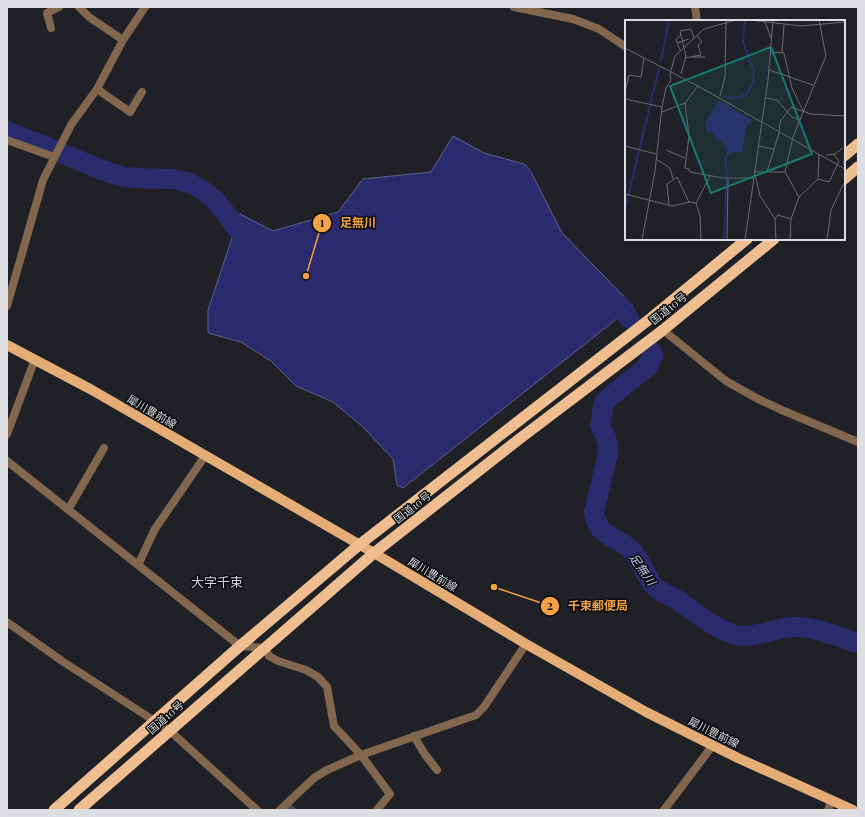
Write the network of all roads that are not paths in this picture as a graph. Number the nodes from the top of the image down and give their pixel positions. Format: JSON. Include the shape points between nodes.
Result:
{"nodes":[{"id":1,"x":59,"y":7,"type":"edge"},
{"id":2,"x":79,"y":7,"type":"edge"},
{"id":3,"x":145,"y":7,"type":"edge"},
{"id":4,"x":514,"y":7,"type":"edge"},
{"id":5,"x":695,"y":7,"type":"edge"},
{"id":6,"x":697,"y":20,"type":"edge"},
{"id":7,"x":51,"y":28,"type":"dead end"},
{"id":8,"x":123,"y":40,"type":"junction"},
{"id":9,"x":625,"y":45,"type":"edge"},
{"id":10,"x":97,"y":89,"type":"junction"},
{"id":11,"x":142,"y":92,"type":"dead end"},
{"id":12,"x":7,"y":140,"type":"edge"},
{"id":13,"x":858,"y":144,"type":"edge"},
{"id":14,"x":845,"y":155,"type":"edge"},
{"id":15,"x":54,"y":157,"type":"junction"},
{"id":16,"x":858,"y":167,"type":"edge"},
{"id":17,"x":845,"y":179,"type":"edge"},
{"id":18,"x":746,"y":240,"type":"edge"},
{"id":19,"x":773,"y":240,"type":"edge"},
{"id":20,"x":7,"y":306,"type":"edge"},
{"id":21,"x":663,"y":330,"type":"junction"},
{"id":22,"x":7,"y":345,"type":"edge"},
{"id":23,"x":35,"y":359,"type":"junction"},
{"id":24,"x":7,"y":434,"type":"edge"},
{"id":25,"x":858,"y":442,"type":"edge"},
{"id":26,"x":104,"y":448,"type":"dead end"},
{"id":27,"x":205,"y":456,"type":"junction"},
{"id":28,"x":7,"y":461,"type":"edge"},
{"id":29,"x":68,"y":510,"type":"junction"},
{"id":30,"x":359,"y":545,"type":"junction"},
{"id":31,"x":374,"y":553,"type":"junction"},
{"id":32,"x":138,"y":566,"type":"junction"},
{"id":33,"x":7,"y":622,"type":"edge"},
{"id":34,"x":526,"y":644,"type":"junction"},
{"id":35,"x":240,"y":646,"type":"junction"},
{"id":36,"x":264,"y":648,"type":"junction"},
{"id":37,"x":154,"y":721,"type":"junction"},
{"id":38,"x":170,"y":731,"type":"junction"},
{"id":39,"x":414,"y":736,"type":"junction"},
{"id":40,"x":713,"y":745,"type":"junction"},
{"id":41,"x":361,"y":755,"type":"junction"},
{"id":42,"x":437,"y":770,"type":"dead end"},
{"id":43,"x":832,"y":800,"type":"junction"},
{"id":44,"x":54,"y":810,"type":"edge"},
{"id":45,"x":79,"y":810,"type":"edge"},
{"id":46,"x":257,"y":810,"type":"edge"},
{"id":47,"x":280,"y":810,"type":"edge"},
{"id":48,"x":377,"y":810,"type":"edge"},
{"id":49,"x":664,"y":810,"type":"edge"},
{"id":50,"x":828,"y":810,"type":"edge"},
{"id":51,"x":853,"y":810,"type":"edge"}],
"edges":[{"from":1,"to":7,"type":"street","via":[[47,13]]},
{"from":2,"to":8,"type":"street"},
{"from":3,"to":8,"type":"street"},
{"from":4,"to":9,"type":"street","via":[[573,19],[599,29]]},
{"from":5,"to":6,"type":"street"},
{"from":8,"to":10,"type":"street"},
{"from":10,"to":11,"type":"street","via":[[130,112]]},
{"from":10,"to":15,"type":"street","via":[[71,125]]},
{"from":12,"to":15,"type":"street"},
{"from":13,"to":14,"type":"highway"},
{"from":15,"to":20,"type":"street","via":[[43,180]]},
{"from":16,"to":17,"type":"highway"},
{"from":18,"to":30,"type":"highway","name":"国道10号","via":[[651,318]]},
{"from":19,"to":21,"type":"highway","name":"国道10号"},
{"from":21,"to":25,"type":"street","via":[[726,381],[758,399]]},
{"from":21,"to":31,"type":"highway","name":"国道10号"},
{"from":22,"to":23,"type":"main road","name":"犀川豊前線"},
{"from":23,"to":24,"type":"street"},
{"from":23,"to":27,"type":"main road","name":"犀川豊前線"},
{"from":26,"to":29,"type":"street"},
{"from":27,"to":30,"type":"main road","name":"犀川豊前線"},
{"from":27,"to":32,"type":"street","via":[[156,529]]},
{"from":28,"to":29,"type":"street"},
{"from":29,"to":32,"type":"street"},
{"from":30,"to":31,"type":"main road","name":"犀川豊前線"},
{"from":30,"to":35,"type":"highway","name":"国道10号"},
{"from":31,"to":34,"type":"main road","name":"犀川豊前線"},
{"from":31,"to":36,"type":"highway","name":"国道10号"},
{"from":32,"to":35,"type":"street"},
{"from":33,"to":37,"type":"street"},
{"from":34,"to":39,"type":"street","via":[[476,715]]},
{"from":34,"to":40,"type":"main road","name":"犀川豊前線","via":[[646,712]]},
{"from":35,"to":36,"type":"street"},
{"from":35,"to":37,"type":"highway","name":"国道10号"},
{"from":36,"to":38,"type":"highway","name":"国道10号"},
{"from":36,"to":41,"type":"street","via":[[269,656],[278,661],[306,670],[318,677],[327,687],[334,726]]},
{"from":37,"to":38,"type":"street"},
{"from":37,"to":44,"type":"highway","name":"国道10号"},
{"from":38,"to":45,"type":"highway","name":"国道10号"},
{"from":38,"to":46,"type":"street"},
{"from":39,"to":41,"type":"street"},
{"from":39,"to":42,"type":"street"},
{"from":40,"to":43,"type":"main road","name":"犀川豊前線"},
{"from":40,"to":49,"type":"street"},
{"from":41,"to":47,"type":"street","via":[[314,778]]},
{"from":41,"to":48,"type":"street","via":[[390,794]]},
{"from":43,"to":50,"type":"street"},
{"from":43,"to":51,"type":"main road","name":"犀川豊前線"}]}
